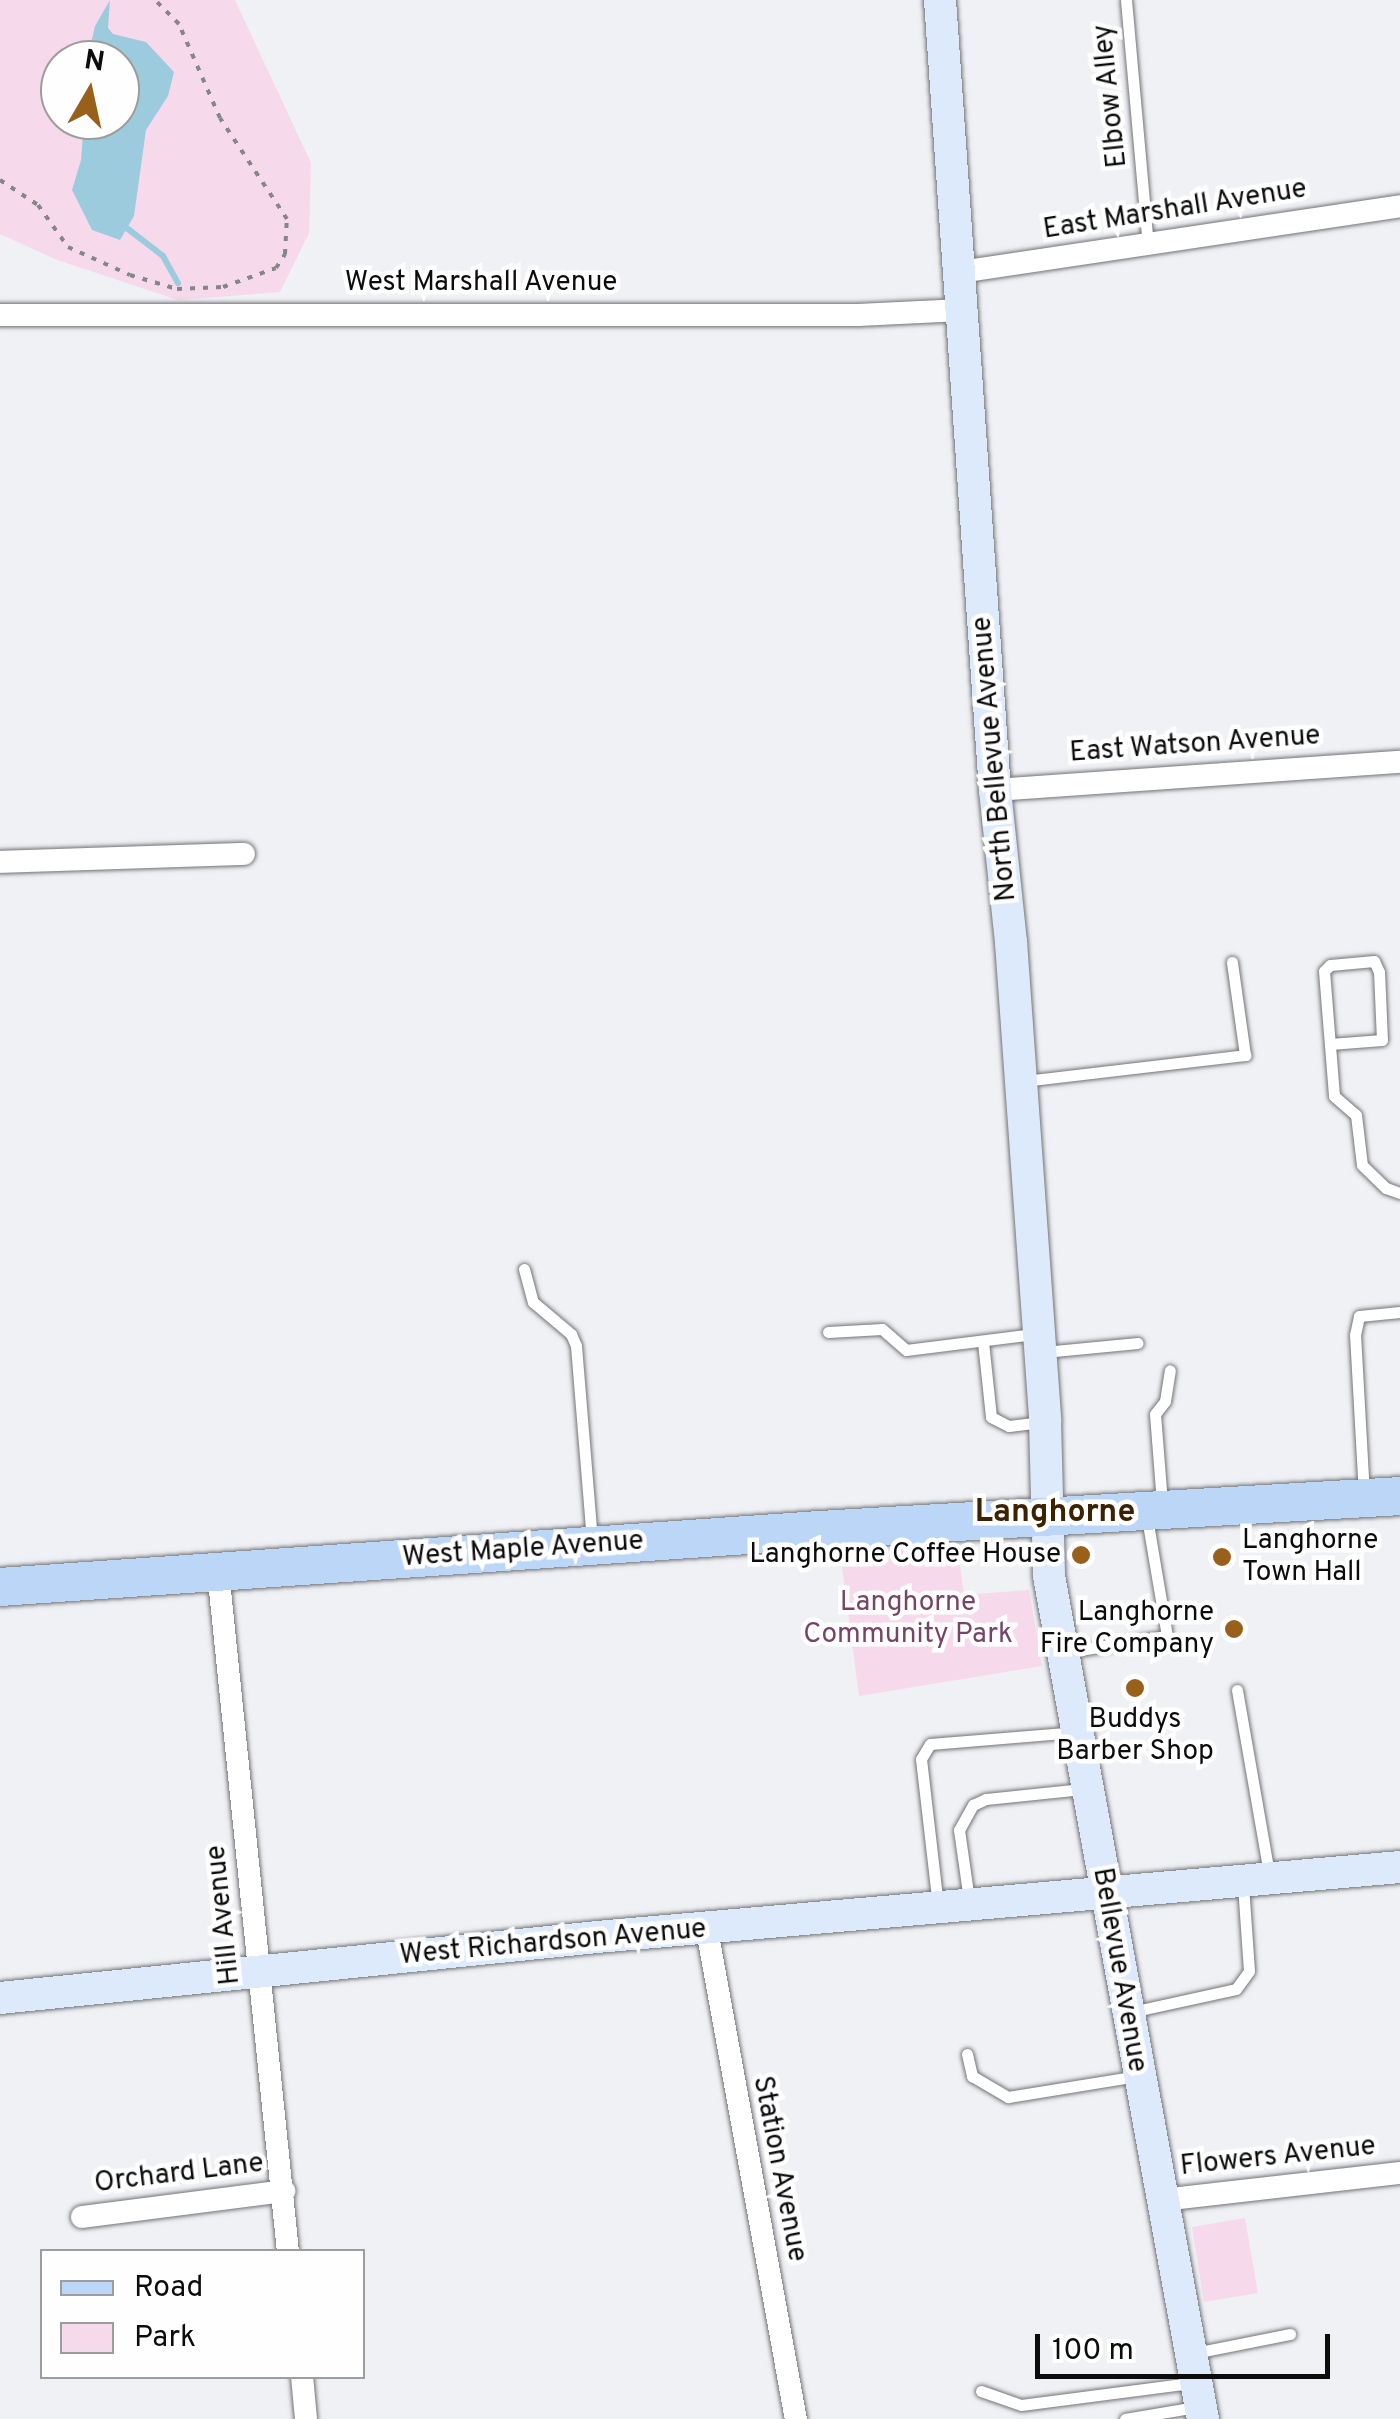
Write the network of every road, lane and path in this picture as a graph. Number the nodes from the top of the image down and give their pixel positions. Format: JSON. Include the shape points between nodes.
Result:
{"nodes":[{"id":1,"x":155,"y":0,"type":"edge"},
{"id":2,"x":940,"y":0,"type":"edge"},
{"id":3,"x":1126,"y":0,"type":"edge"},
{"id":4,"x":0,"y":180,"type":"edge"},
{"id":5,"x":1400,"y":206,"type":"edge"},
{"id":6,"x":1148,"y":246,"type":"junction"},
{"id":7,"x":960,"y":272,"type":"junction"},
{"id":8,"x":962,"y":310,"type":"junction"},
{"id":9,"x":0,"y":314,"type":"edge"},
{"id":10,"x":1400,"y":762,"type":"edge"},
{"id":11,"x":995,"y":790,"type":"junction"},
{"id":12,"x":244,"y":854,"type":"dead end"},
{"id":13,"x":0,"y":862,"type":"edge"},
{"id":14,"x":1232,"y":962,"type":"dead end"},
{"id":15,"x":1330,"y":1044,"type":"junction"},
{"id":16,"x":1020,"y":1081,"type":"junction"},
{"id":17,"x":1400,"y":1194,"type":"edge"},
{"id":18,"x":524,"y":1269,"type":"dead end"},
{"id":19,"x":1400,"y":1312,"type":"edge"},
{"id":20,"x":828,"y":1332,"type":"dead end"},
{"id":21,"x":983,"y":1342,"type":"junction"},
{"id":22,"x":1039,"y":1343,"type":"junction"},
{"id":23,"x":1138,"y":1343,"type":"dead end"},
{"id":24,"x":1170,"y":1370,"type":"dead end"},
{"id":25,"x":1045,"y":1422,"type":"junction"},
{"id":26,"x":1382,"y":1498,"type":"edge"},
{"id":27,"x":1155,"y":1513,"type":"junction"},
{"id":28,"x":1046,"y":1518,"type":"junction"},
{"id":29,"x":592,"y":1546,"type":"junction"},
{"id":30,"x":218,"y":1571,"type":"junction"},
{"id":31,"x":0,"y":1587,"type":"edge"},
{"id":32,"x":1063,"y":1653,"type":"junction"},
{"id":33,"x":1237,"y":1690,"type":"dead end"},
{"id":34,"x":1077,"y":1732,"type":"junction"},
{"id":35,"x":1087,"y":1788,"type":"junction"},
{"id":36,"x":1400,"y":1867,"type":"edge"},
{"id":37,"x":1256,"y":1880,"type":"junction"},
{"id":38,"x":1106,"y":1895,"type":"junction"},
{"id":39,"x":954,"y":1909,"type":"junction"},
{"id":40,"x":707,"y":1930,"type":"junction"},
{"id":41,"x":261,"y":1971,"type":"junction"},
{"id":42,"x":0,"y":1998,"type":"edge"},
{"id":43,"x":1126,"y":2013,"type":"junction"},
{"id":44,"x":967,"y":2054,"type":"dead end"},
{"id":45,"x":1138,"y":2076,"type":"junction"},
{"id":46,"x":1400,"y":2174,"type":"edge"},
{"id":47,"x":284,"y":2191,"type":"junction"},
{"id":48,"x":1162,"y":2200,"type":"junction"},
{"id":49,"x":82,"y":2217,"type":"dead end"},
{"id":50,"x":288,"y":2249,"type":"edge"},
{"id":51,"x":1290,"y":2334,"type":"dead end"},
{"id":52,"x":302,"y":2379,"type":"edge"},
{"id":53,"x":1197,"y":2390,"type":"edge"},
{"id":54,"x":980,"y":2391,"type":"dead end"},
{"id":55,"x":306,"y":2419,"type":"edge"},
{"id":56,"x":796,"y":2419,"type":"edge"},
{"id":57,"x":1124,"y":2419,"type":"edge"}],
"edges":[{"from":1,"to":4,"type":"path","via":[[179,24],[220,118],[287,220],[285,254],[276,268],[223,287],[177,289],[130,275],[68,247],[38,205]]},
{"from":2,"to":7,"type":"street","name":"North Bellevue Avenue"},
{"from":3,"to":6,"type":"lane","name":"Elbow Alley"},
{"from":5,"to":6,"type":"street","name":"East Marshall Avenue"},
{"from":6,"to":7,"type":"street","name":"East Marshall Avenue"},
{"from":7,"to":8,"type":"street","name":"North Bellevue Avenue"},
{"from":8,"to":9,"type":"street","name":"West Marshall Avenue"},
{"from":8,"to":11,"type":"street","name":"North Bellevue Avenue"},
{"from":10,"to":11,"type":"street","name":"East Watson Avenue"},
{"from":11,"to":16,"type":"street","name":"North Bellevue Avenue"},
{"from":12,"to":13,"type":"street"},
{"from":14,"to":16,"type":"lane","via":[[1244,1055]]},
{"from":15,"to":15,"type":"lane","via":[[1324,970],[1374,961],[1382,1040]]},
{"from":15,"to":17,"type":"lane","via":[[1334,1096],[1356,1114],[1362,1165]]},
{"from":16,"to":22,"type":"street","name":"North Bellevue Avenue"},
{"from":18,"to":29,"type":"lane","via":[[532,1302],[576,1346]]},
{"from":19,"to":26,"type":"lane","via":[[1358,1316],[1355,1335]]},
{"from":20,"to":21,"type":"lane","via":[[882,1329],[906,1350]]},
{"from":21,"to":22,"type":"lane"},
{"from":21,"to":25,"type":"lane","via":[[992,1416],[1009,1426]]},
{"from":22,"to":23,"type":"lane"},
{"from":22,"to":25,"type":"street","name":"North Bellevue Avenue"},
{"from":24,"to":27,"type":"lane","via":[[1165,1401],[1155,1414]]},
{"from":25,"to":28,"type":"street","name":"North Bellevue Avenue"},
{"from":26,"to":27,"type":"main road","name":"West Maple Avenue"},
{"from":27,"to":28,"type":"main road","name":"West Maple Avenue"},
{"from":27,"to":32,"type":"lane","via":[[1167,1636]]},
{"from":28,"to":29,"type":"main road","name":"West Maple Avenue"},
{"from":28,"to":32,"type":"street","name":"Bellevue Avenue"},
{"from":29,"to":30,"type":"main road","name":"West Maple Avenue"},
{"from":30,"to":31,"type":"main road","name":"West Maple Avenue"},
{"from":30,"to":41,"type":"street","name":"Hill Avenue"},
{"from":32,"to":34,"type":"street","name":"Bellevue Avenue"},
{"from":33,"to":37,"type":"lane"},
{"from":34,"to":35,"type":"street","name":"Bellevue Avenue"},
{"from":34,"to":39,"type":"lane","via":[[930,1744],[921,1759]]},
{"from":35,"to":38,"type":"street","name":"Bellevue Avenue"},
{"from":35,"to":39,"type":"lane","via":[[973,1805],[958,1830]]},
{"from":36,"to":37,"type":"street","name":"West Richardson Avenue"},
{"from":37,"to":38,"type":"street","name":"West Richardson Avenue"},
{"from":37,"to":43,"type":"lane","via":[[1250,1972],[1236,1988]]},
{"from":38,"to":39,"type":"street","name":"West Richardson Avenue"},
{"from":38,"to":43,"type":"street","name":"Bellevue Avenue"},
{"from":39,"to":40,"type":"street","name":"West Richardson Avenue"},
{"from":40,"to":41,"type":"street","name":"West Richardson Avenue"},
{"from":40,"to":56,"type":"street","name":"Station Avenue"},
{"from":41,"to":42,"type":"street","name":"West Richardson Avenue"},
{"from":41,"to":47,"type":"street","name":"Hill Avenue"},
{"from":43,"to":45,"type":"street","name":"Bellevue Avenue"},
{"from":44,"to":45,"type":"lane","via":[[972,2076],[1008,2097]]},
{"from":45,"to":48,"type":"street","name":"Bellevue Avenue"},
{"from":46,"to":48,"type":"street","name":"Flowers Avenue"},
{"from":47,"to":49,"type":"street","name":"Orchard Lane"},
{"from":47,"to":50,"type":"street","name":"Hill Avenue"},
{"from":48,"to":53,"type":"street","name":"Bellevue Avenue"},
{"from":51,"to":53,"type":"lane"},
{"from":52,"to":55,"type":"street"},
{"from":53,"to":54,"type":"lane","via":[[1021,2405]]},
{"from":53,"to":57,"type":"lane"}]}
